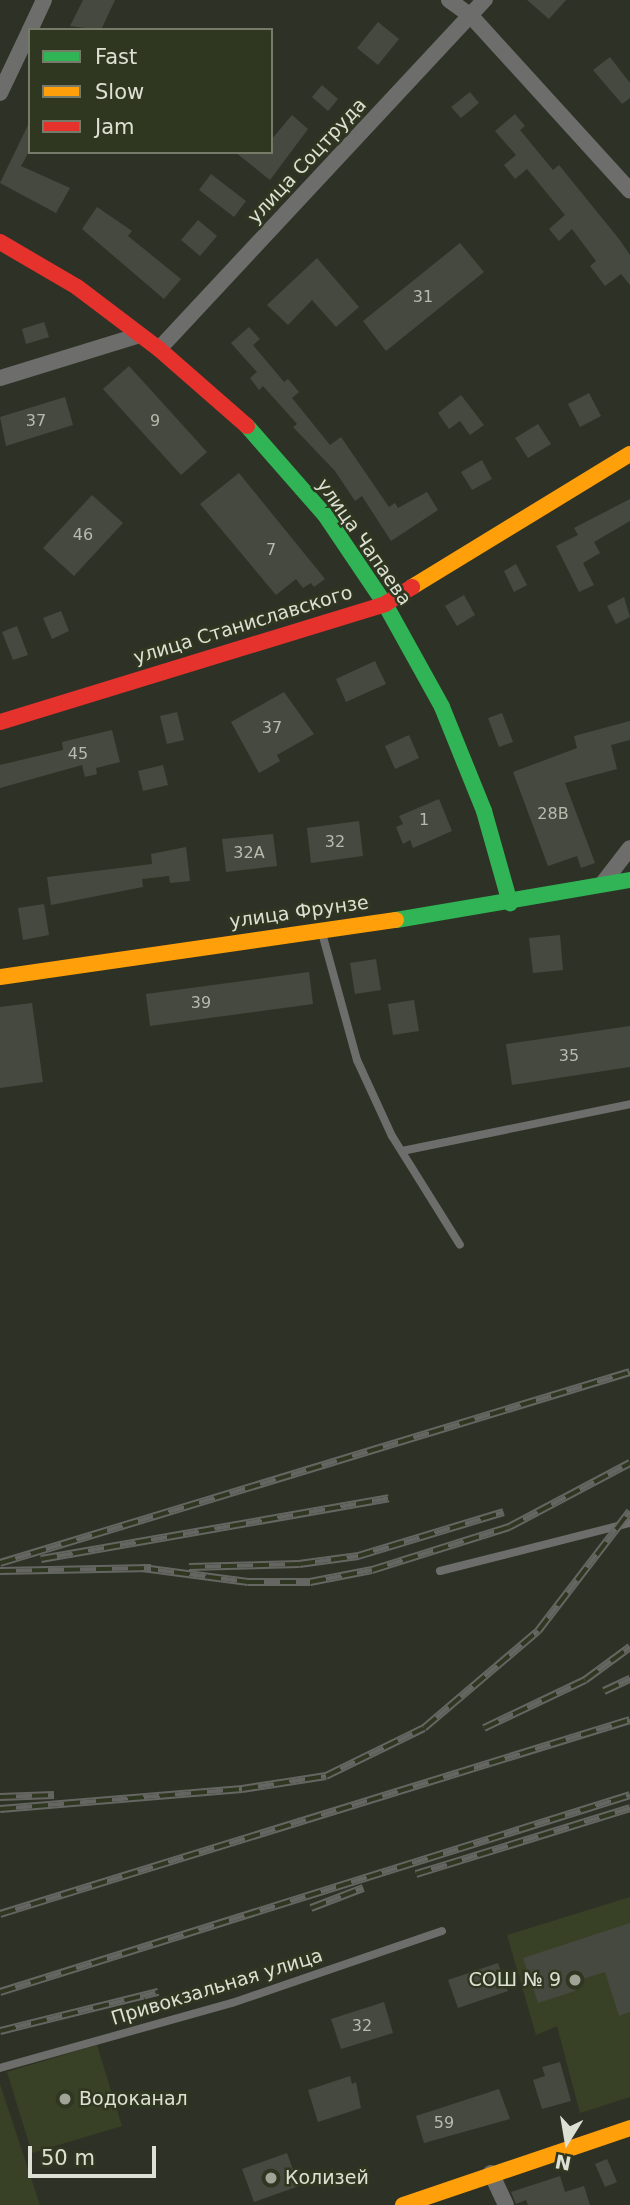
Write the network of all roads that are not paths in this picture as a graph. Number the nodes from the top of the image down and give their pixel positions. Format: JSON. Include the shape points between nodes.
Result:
{"nodes":[{"id":1,"x":44,"y":0,"type":"edge"},
{"id":2,"x":449,"y":0,"type":"edge"},
{"id":3,"x":485,"y":0,"type":"edge"},
{"id":4,"x":471,"y":16,"type":"junction"},
{"id":5,"x":31,"y":28,"type":"edge"},
{"id":6,"x":28,"y":34,"type":"edge"},
{"id":7,"x":0,"y":93,"type":"edge"},
{"id":8,"x":630,"y":191,"type":"edge"},
{"id":9,"x":0,"y":242,"type":"edge"},
{"id":10,"x":140,"y":335,"type":"junction"},
{"id":11,"x":159,"y":349,"type":"junction"},
{"id":12,"x":0,"y":378,"type":"edge"},
{"id":13,"x":630,"y":453,"type":"edge"},
{"id":14,"x":385,"y":604,"type":"junction"},
{"id":15,"x":0,"y":722,"type":"edge"},
{"id":16,"x":630,"y":848,"type":"edge"},
{"id":17,"x":630,"y":880,"type":"edge"},
{"id":18,"x":603,"y":883,"type":"junction"},
{"id":19,"x":510,"y":903,"type":"junction"},
{"id":20,"x":321,"y":930,"type":"junction"},
{"id":21,"x":0,"y":977,"type":"edge"},
{"id":22,"x":630,"y":1104,"type":"edge"},
{"id":23,"x":402,"y":1151,"type":"junction"},
{"id":24,"x":460,"y":1245,"type":"dead end"},
{"id":25,"x":630,"y":1523,"type":"edge"},
{"id":26,"x":440,"y":1571,"type":"dead end"},
{"id":27,"x":442,"y":1931,"type":"dead end"},
{"id":28,"x":0,"y":2068,"type":"edge"},
{"id":29,"x":630,"y":2128,"type":"edge"},
{"id":30,"x":491,"y":2173,"type":"junction"},
{"id":31,"x":403,"y":2205,"type":"edge"},
{"id":32,"x":506,"y":2205,"type":"edge"}],
"edges":[{"from":1,"to":5,"type":"street"},
{"from":2,"to":4,"type":"street"},
{"from":3,"to":4,"type":"street","name":"улица Соцтруда"},
{"from":4,"to":8,"type":"street"},
{"from":4,"to":11,"type":"street","name":"улица Соцтруда"},
{"from":6,"to":7,"type":"street"},
{"from":9,"to":10,"type":"street","name":"улица Чапаева","via":[[77,287]]},
{"from":10,"to":11,"type":"street","name":"улица Чапаева"},
{"from":10,"to":12,"type":"street"},
{"from":11,"to":14,"type":"street","name":"улица Чапаева","via":[[251,430],[325,515]]},
{"from":13,"to":14,"type":"street","name":"улица Станиславского"},
{"from":14,"to":15,"type":"street","name":"улица Станиславского"},
{"from":14,"to":19,"type":"street","name":"улица Чапаева","via":[[442,707],[484,811]]},
{"from":16,"to":18,"type":"street"},
{"from":17,"to":18,"type":"street","name":"улица Фрунзе"},
{"from":18,"to":19,"type":"street","name":"улица Фрунзе"},
{"from":19,"to":20,"type":"street","name":"улица Фрунзе"},
{"from":20,"to":21,"type":"street","name":"улица Фрунзе"},
{"from":20,"to":23,"type":"lane","via":[[357,1060]]},
{"from":22,"to":23,"type":"lane"},
{"from":23,"to":24,"type":"lane"},
{"from":25,"to":26,"type":"lane"},
{"from":27,"to":28,"type":"lane","name":"Привокзальная улица","via":[[232,2003]]},
{"from":29,"to":30,"type":"street"},
{"from":30,"to":31,"type":"street"},
{"from":30,"to":32,"type":"street"}]}
